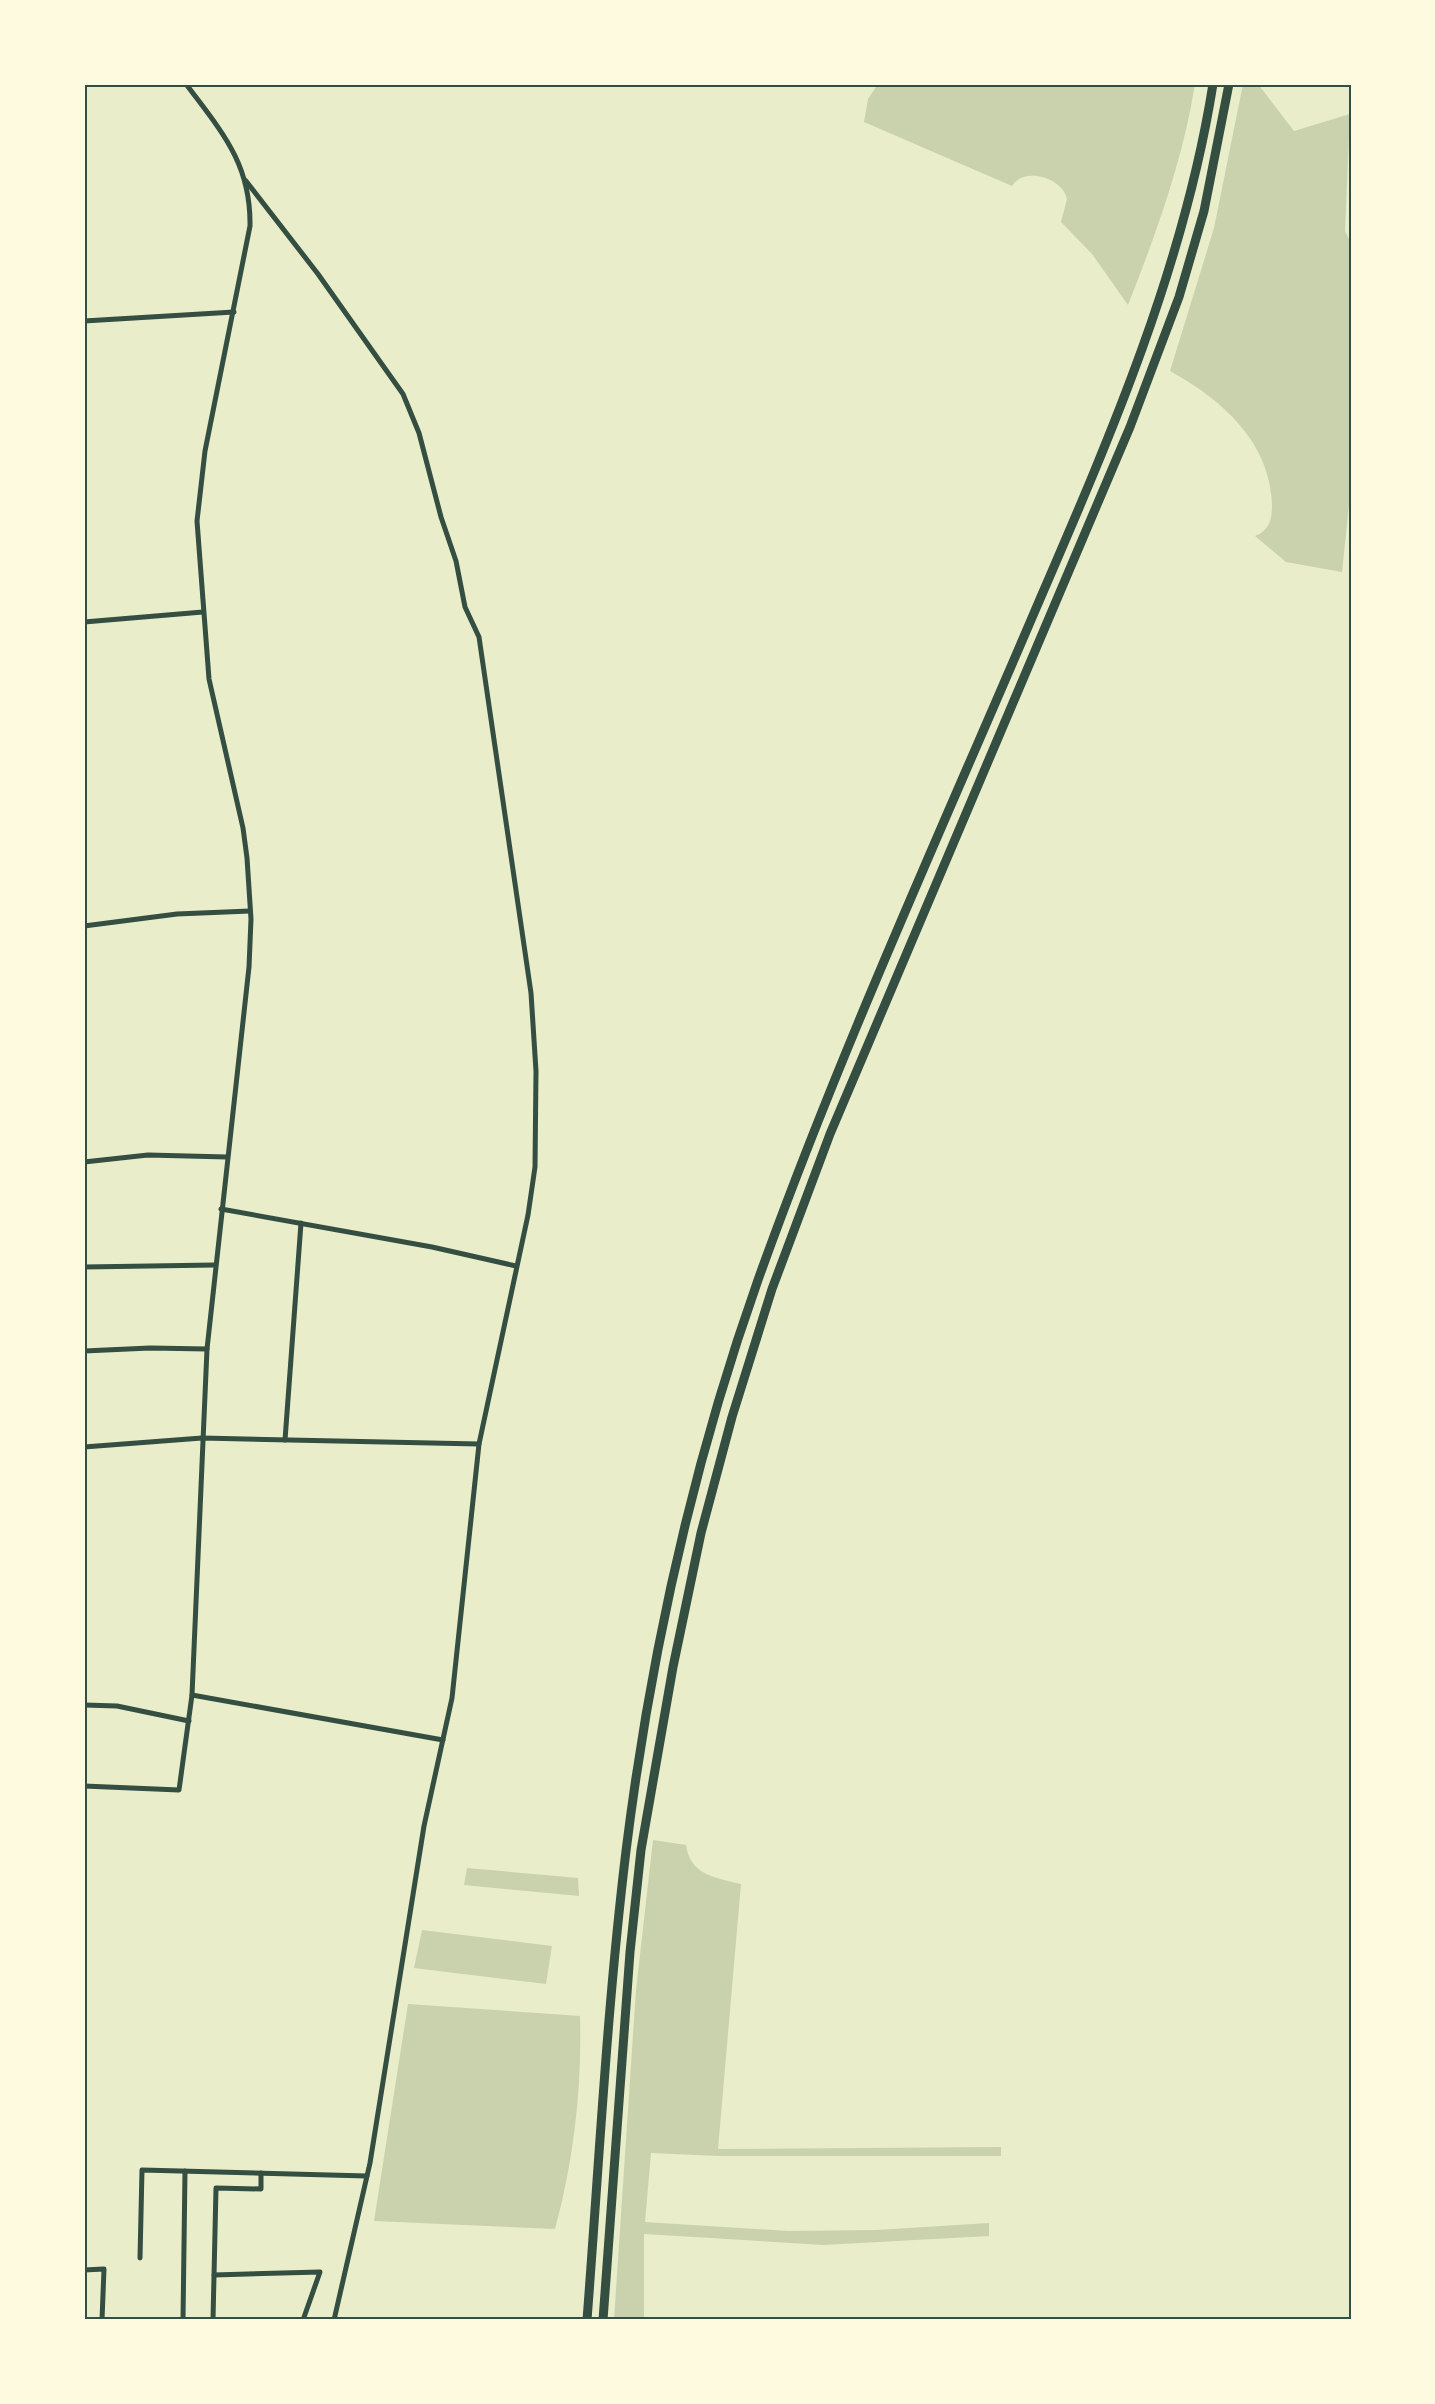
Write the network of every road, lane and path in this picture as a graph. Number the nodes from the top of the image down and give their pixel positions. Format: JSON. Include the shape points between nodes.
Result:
{"nodes":[{"id":1,"x":186,"y":84,"type":"edge"},
{"id":2,"x":1213,"y":84,"type":"edge"},
{"id":3,"x":1229,"y":84,"type":"edge"},
{"id":4,"x":246,"y":182,"type":"junction"},
{"id":5,"x":234,"y":312,"type":"junction"},
{"id":6,"x":84,"y":321,"type":"edge"},
{"id":7,"x":203,"y":612,"type":"junction"},
{"id":8,"x":84,"y":622,"type":"edge"},
{"id":9,"x":250,"y":911,"type":"junction"},
{"id":10,"x":84,"y":926,"type":"edge"},
{"id":11,"x":227,"y":1157,"type":"junction"},
{"id":12,"x":84,"y":1162,"type":"edge"},
{"id":13,"x":221,"y":1209,"type":"junction"},
{"id":14,"x":301,"y":1223,"type":"junction"},
{"id":15,"x":215,"y":1265,"type":"junction"},
{"id":16,"x":516,"y":1266,"type":"junction"},
{"id":17,"x":84,"y":1267,"type":"edge"},
{"id":18,"x":207,"y":1349,"type":"junction"},
{"id":19,"x":84,"y":1351,"type":"edge"},
{"id":20,"x":202,"y":1438,"type":"junction"},
{"id":21,"x":285,"y":1440,"type":"junction"},
{"id":22,"x":479,"y":1444,"type":"junction"},
{"id":23,"x":84,"y":1447,"type":"edge"},
{"id":24,"x":192,"y":1695,"type":"junction"},
{"id":25,"x":84,"y":1705,"type":"edge"},
{"id":26,"x":189,"y":1721,"type":"junction"},
{"id":27,"x":442,"y":1740,"type":"junction"},
{"id":28,"x":84,"y":1786,"type":"edge"},
{"id":29,"x":185,"y":2171,"type":"junction"},
{"id":30,"x":261,"y":2173,"type":"junction"},
{"id":31,"x":367,"y":2176,"type":"junction"},
{"id":32,"x":140,"y":2258,"type":"dead end"},
{"id":33,"x":84,"y":2270,"type":"edge"},
{"id":34,"x":214,"y":2275,"type":"junction"},
{"id":35,"x":102,"y":2320,"type":"edge"},
{"id":36,"x":183,"y":2320,"type":"edge"},
{"id":37,"x":213,"y":2320,"type":"edge"},
{"id":38,"x":303,"y":2320,"type":"edge"},
{"id":39,"x":334,"y":2320,"type":"edge"},
{"id":40,"x":587,"y":2320,"type":"edge"},
{"id":41,"x":603,"y":2320,"type":"edge"}],
"edges":[{"from":1,"to":4,"type":"street","via":[[227,137]]},
{"from":2,"to":40,"type":"highway","via":[[1174,251],[1116,421],[815,1128],[757,1283],[716,1413],[656,1664],[626,1848]]},
{"from":3,"to":41,"type":"highway","via":[[1179,297],[1130,427],[831,1134],[772,1289],[732,1417],[677,1645],[641,1850]]},
{"from":4,"to":5,"type":"street","via":[[250,226]]},
{"from":4,"to":16,"type":"street","via":[[318,274],[403,394],[419,433],[456,561],[465,607],[479,637],[528,968],[535,1044],[535,1167]]},
{"from":5,"to":6,"type":"street"},
{"from":5,"to":7,"type":"street","via":[[198,498]]},
{"from":7,"to":8,"type":"street"},
{"from":7,"to":9,"type":"street","via":[[209,679],[243,828]]},
{"from":9,"to":10,"type":"street","via":[[177,914]]},
{"from":9,"to":11,"type":"street","via":[[247,991]]},
{"from":11,"to":12,"type":"street","via":[[148,1155]]},
{"from":11,"to":13,"type":"street"},
{"from":13,"to":14,"type":"street"},
{"from":13,"to":15,"type":"street"},
{"from":14,"to":16,"type":"street"},
{"from":14,"to":21,"type":"street"},
{"from":15,"to":17,"type":"street"},
{"from":15,"to":18,"type":"street"},
{"from":16,"to":22,"type":"street"},
{"from":18,"to":19,"type":"street"},
{"from":18,"to":20,"type":"street"},
{"from":20,"to":21,"type":"street"},
{"from":20,"to":23,"type":"street"},
{"from":20,"to":24,"type":"street"},
{"from":21,"to":22,"type":"street"},
{"from":22,"to":27,"type":"street","via":[[452,1698]]},
{"from":24,"to":26,"type":"street"},
{"from":24,"to":27,"type":"street"},
{"from":25,"to":26,"type":"street","via":[[117,1706]]},
{"from":26,"to":28,"type":"street","via":[[179,1790]]},
{"from":27,"to":31,"type":"street","via":[[410,1901]]},
{"from":29,"to":30,"type":"street"},
{"from":29,"to":32,"type":"street","via":[[142,2170]]},
{"from":29,"to":36,"type":"street"},
{"from":30,"to":31,"type":"street"},
{"from":30,"to":34,"type":"street","via":[[261,2189],[216,2188]]},
{"from":31,"to":39,"type":"street"},
{"from":33,"to":35,"type":"street","via":[[104,2269]]},
{"from":34,"to":37,"type":"street"},
{"from":34,"to":38,"type":"street","via":[[320,2272]]}]}
